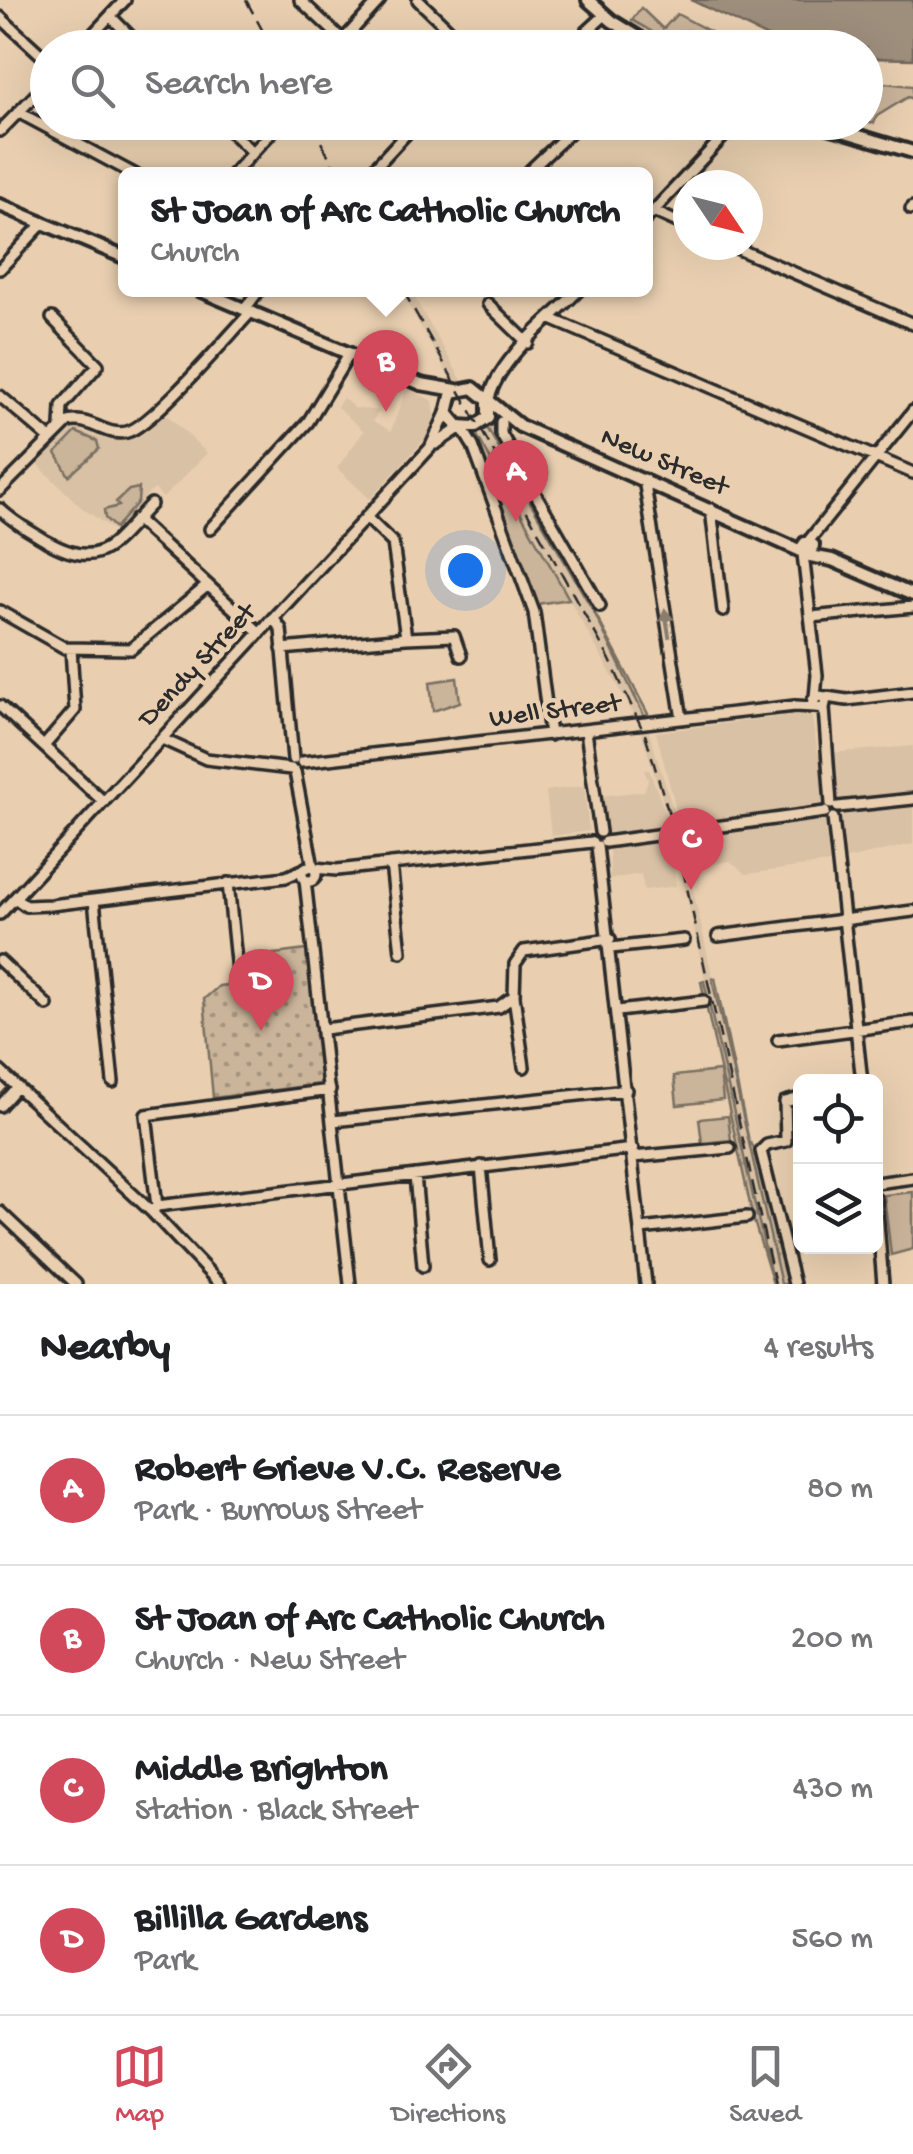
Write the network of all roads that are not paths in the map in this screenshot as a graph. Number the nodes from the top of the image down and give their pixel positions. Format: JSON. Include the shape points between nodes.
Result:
{"nodes":[{"id":1,"x":125,"y":0,"type":"edge"},
{"id":2,"x":300,"y":0,"type":"edge"},
{"id":3,"x":380,"y":0,"type":"edge"},
{"id":4,"x":418,"y":0,"type":"edge"},
{"id":5,"x":588,"y":0,"type":"edge"},
{"id":6,"x":110,"y":16,"type":"junction"},
{"id":7,"x":605,"y":16,"type":"junction"},
{"id":8,"x":0,"y":17,"type":"edge"},
{"id":9,"x":97,"y":30,"type":"edge"},
{"id":10,"x":124,"y":30,"type":"edge"},
{"id":11,"x":327,"y":30,"type":"edge"},
{"id":12,"x":352,"y":30,"type":"edge"},
{"id":13,"x":449,"y":30,"type":"edge"},
{"id":14,"x":589,"y":30,"type":"edge"},
{"id":15,"x":622,"y":30,"type":"edge"},
{"id":16,"x":30,"y":45,"type":"edge"},
{"id":17,"x":30,"y":100,"type":"edge"},
{"id":18,"x":18,"y":112,"type":"junction"},
{"id":19,"x":30,"y":118,"type":"edge"},
{"id":20,"x":0,"y":131,"type":"edge"},
{"id":21,"x":71,"y":140,"type":"edge"},
{"id":22,"x":240,"y":140,"type":"edge"},
{"id":23,"x":265,"y":140,"type":"edge"},
{"id":24,"x":400,"y":140,"type":"edge"},
{"id":25,"x":561,"y":140,"type":"edge"},
{"id":26,"x":720,"y":140,"type":"edge"},
{"id":27,"x":873,"y":140,"type":"edge"},
{"id":28,"x":913,"y":152,"type":"edge"},
{"id":29,"x":253,"y":153,"type":"junction"},
{"id":30,"x":123,"y":167,"type":"edge"},
{"id":31,"x":239,"y":167,"type":"edge"},
{"id":32,"x":375,"y":167,"type":"edge"},
{"id":33,"x":532,"y":167,"type":"edge"},
{"id":34,"x":0,"y":205,"type":"edge"},
{"id":35,"x":653,"y":212,"type":"edge"},
{"id":36,"x":42,"y":223,"type":"junction"},
{"id":37,"x":118,"y":255,"type":"edge"},
{"id":38,"x":763,"y":260,"type":"edge"},
{"id":39,"x":0,"y":269,"type":"edge"},
{"id":40,"x":216,"y":297,"type":"edge"},
{"id":41,"x":256,"y":297,"type":"edge"},
{"id":42,"x":572,"y":297,"type":"edge"},
{"id":43,"x":488,"y":304,"type":"dead end"},
{"id":44,"x":248,"y":310,"type":"junction"},
{"id":45,"x":52,"y":318,"type":"dead end"},
{"id":46,"x":551,"y":319,"type":"junction"},
{"id":47,"x":913,"y":324,"type":"edge"},
{"id":48,"x":528,"y":343,"type":"junction"},
{"id":49,"x":350,"y":354,"type":"junction"},
{"id":50,"x":506,"y":367,"type":"junction"},
{"id":51,"x":421,"y":384,"type":"junction"},
{"id":52,"x":462,"y":389,"type":"junction"},
{"id":53,"x":0,"y":396,"type":"edge"},
{"id":54,"x":488,"y":402,"type":"junction"},
{"id":55,"x":446,"y":411,"type":"junction"},
{"id":56,"x":913,"y":411,"type":"edge"},
{"id":57,"x":502,"y":419,"type":"junction"},
{"id":58,"x":481,"y":424,"type":"junction"},
{"id":59,"x":61,"y":426,"type":"junction"},
{"id":60,"x":461,"y":428,"type":"junction"},
{"id":61,"x":49,"y":438,"type":"junction"},
{"id":62,"x":473,"y":446,"type":"junction"},
{"id":63,"x":430,"y":448,"type":"junction"},
{"id":64,"x":876,"y":457,"type":"junction"},
{"id":65,"x":913,"y":473,"type":"edge"},
{"id":66,"x":644,"y":479,"type":"junction"},
{"id":67,"x":0,"y":490,"type":"edge"},
{"id":68,"x":150,"y":504,"type":"dead end"},
{"id":69,"x":711,"y":508,"type":"junction"},
{"id":70,"x":0,"y":509,"type":"edge"},
{"id":71,"x":366,"y":517,"type":"junction"},
{"id":72,"x":136,"y":519,"type":"junction"},
{"id":73,"x":210,"y":529,"type":"dead end"},
{"id":74,"x":808,"y":549,"type":"junction"},
{"id":75,"x":208,"y":585,"type":"junction"},
{"id":76,"x":913,"y":595,"type":"edge"},
{"id":77,"x":600,"y":606,"type":"dead end"},
{"id":78,"x":908,"y":607,"type":"edge"},
{"id":79,"x":0,"y":611,"type":"edge"},
{"id":80,"x":723,"y":611,"type":"dead end"},
{"id":81,"x":810,"y":616,"type":"junction"},
{"id":82,"x":273,"y":618,"type":"junction"},
{"id":83,"x":260,"y":633,"type":"junction"},
{"id":84,"x":406,"y":638,"type":"junction"},
{"id":85,"x":72,"y":648,"type":"junction"},
{"id":86,"x":282,"y":649,"type":"junction"},
{"id":87,"x":461,"y":656,"type":"dead end"},
{"id":88,"x":913,"y":692,"type":"edge"},
{"id":89,"x":820,"y":703,"type":"junction"},
{"id":90,"x":3,"y":713,"type":"edge"},
{"id":91,"x":682,"y":719,"type":"junction"},
{"id":92,"x":586,"y":731,"type":"junction"},
{"id":93,"x":550,"y":735,"type":"junction"},
{"id":94,"x":162,"y":739,"type":"junction"},
{"id":95,"x":44,"y":746,"type":"junction"},
{"id":96,"x":297,"y":765,"type":"junction"},
{"id":97,"x":104,"y":802,"type":"junction"},
{"id":98,"x":913,"y":802,"type":"edge"},
{"id":99,"x":833,"y":811,"type":"junction"},
{"id":100,"x":598,"y":839,"type":"junction"},
{"id":101,"x":390,"y":864,"type":"junction"},
{"id":102,"x":309,"y":874,"type":"junction"},
{"id":103,"x":228,"y":883,"type":"junction"},
{"id":104,"x":94,"y":900,"type":"junction"},
{"id":105,"x":5,"y":907,"type":"edge"},
{"id":106,"x":913,"y":912,"type":"edge"},
{"id":107,"x":844,"y":920,"type":"junction"},
{"id":108,"x":718,"y":936,"type":"dead end"},
{"id":109,"x":684,"y":940,"type":"dead end"},
{"id":110,"x":611,"y":944,"type":"junction"},
{"id":111,"x":400,"y":952,"type":"dead end"},
{"id":112,"x":0,"y":962,"type":"edge"},
{"id":113,"x":238,"y":981,"type":"dead end"},
{"id":114,"x":514,"y":996,"type":"junction"},
{"id":115,"x":704,"y":1001,"type":"dead end"},
{"id":116,"x":47,"y":1005,"type":"dead end"},
{"id":117,"x":618,"y":1011,"type":"junction"},
{"id":118,"x":913,"y":1022,"type":"edge"},
{"id":119,"x":324,"y":1028,"type":"junction"},
{"id":120,"x":857,"y":1030,"type":"junction"},
{"id":121,"x":778,"y":1040,"type":"dead end"},
{"id":122,"x":524,"y":1066,"type":"dead end"},
{"id":123,"x":0,"y":1071,"type":"edge"},
{"id":124,"x":861,"y":1074,"type":"edge"},
{"id":125,"x":113,"y":1082,"type":"dead end"},
{"id":126,"x":18,"y":1088,"type":"junction"},
{"id":127,"x":330,"y":1090,"type":"junction"},
{"id":128,"x":626,"y":1090,"type":"junction"},
{"id":129,"x":793,"y":1100,"type":"edge"},
{"id":130,"x":0,"y":1106,"type":"edge"},
{"id":131,"x":334,"y":1120,"type":"junction"},
{"id":132,"x":730,"y":1148,"type":"dead end"},
{"id":133,"x":633,"y":1153,"type":"junction"},
{"id":134,"x":481,"y":1166,"type":"junction"},
{"id":135,"x":415,"y":1174,"type":"junction"},
{"id":136,"x":913,"y":1178,"type":"edge"},
{"id":137,"x":883,"y":1181,"type":"edge"},
{"id":138,"x":340,"y":1184,"type":"junction"},
{"id":139,"x":155,"y":1209,"type":"junction"},
{"id":140,"x":0,"y":1212,"type":"edge"},
{"id":141,"x":748,"y":1217,"type":"dead end"},
{"id":142,"x":641,"y":1229,"type":"junction"},
{"id":143,"x":882,"y":1254,"type":"edge"},
{"id":144,"x":490,"y":1260,"type":"dead end"},
{"id":145,"x":423,"y":1266,"type":"dead end"},
{"id":146,"x":885,"y":1280,"type":"edge"},
{"id":147,"x":76,"y":1284,"type":"edge"},
{"id":148,"x":220,"y":1284,"type":"edge"},
{"id":149,"x":350,"y":1284,"type":"edge"},
{"id":150,"x":646,"y":1284,"type":"edge"},
{"id":151,"x":794,"y":1284,"type":"edge"}],
"edges":[{"from":1,"to":6,"type":"street"},
{"from":2,"to":11,"type":"street"},
{"from":3,"to":12,"type":"street"},
{"from":4,"to":13,"type":"street"},
{"from":5,"to":7,"type":"main road"},
{"from":6,"to":9,"type":"street"},
{"from":6,"to":10,"type":"street"},
{"from":7,"to":14,"type":"street"},
{"from":7,"to":15,"type":"main road"},
{"from":8,"to":16,"type":"street"},
{"from":17,"to":18,"type":"street"},
{"from":18,"to":19,"type":"street"},
{"from":18,"to":20,"type":"street"},
{"from":21,"to":30,"type":"street"},
{"from":22,"to":29,"type":"street"},
{"from":23,"to":29,"type":"street"},
{"from":24,"to":32,"type":"street"},
{"from":25,"to":33,"type":"street"},
{"from":26,"to":35,"type":"street"},
{"from":27,"to":28,"type":"main road"},
{"from":29,"to":31,"type":"street"},
{"from":34,"to":36,"type":"main road"},
{"from":36,"to":37,"type":"main road"},
{"from":36,"to":39,"type":"street"},
{"from":38,"to":47,"type":"street"},
{"from":40,"to":44,"type":"main road"},
{"from":41,"to":44,"type":"street"},
{"from":42,"to":46,"type":"street"},
{"from":43,"to":48,"type":"street"},
{"from":44,"to":49,"type":"main road"},
{"from":44,"to":59,"type":"street","via":[[134,430],[114,433],[79,420]]},
{"from":45,"to":59,"type":"street","via":[[98,364],[62,406]]},
{"from":46,"to":48,"type":"street"},
{"from":46,"to":64,"type":"street"},
{"from":48,"to":50,"type":"street"},
{"from":49,"to":51,"type":"main road"},
{"from":49,"to":73,"type":"street","via":[[308,422]]},
{"from":50,"to":52,"type":"street"},
{"from":50,"to":54,"type":"street"},
{"from":51,"to":52,"type":"main road"},
{"from":51,"to":55,"type":"main road"},
{"from":52,"to":54,"type":"main road","via":[[479,391]]},
{"from":52,"to":55,"type":"main road"},
{"from":53,"to":61,"type":"street"},
{"from":54,"to":57,"type":"main road","name":"New Street"},
{"from":54,"to":58,"type":"main road"},
{"from":55,"to":60,"type":"main road"},
{"from":55,"to":63,"type":"street","name":"Dendy Street"},
{"from":56,"to":64,"type":"street"},
{"from":57,"to":58,"type":"main road"},
{"from":57,"to":66,"type":"main road","name":"New Street"},
{"from":57,"to":77,"type":"street","via":[[501,434]]},
{"from":58,"to":60,"type":"main road"},
{"from":58,"to":62,"type":"street"},
{"from":59,"to":61,"type":"street"},
{"from":60,"to":62,"type":"street"},
{"from":60,"to":63,"type":"street","name":"Dendy Street"},
{"from":61,"to":67,"type":"street"},
{"from":62,"to":93,"type":"street","via":[[534,612]]},
{"from":63,"to":71,"type":"street","name":"Dendy Street"},
{"from":64,"to":65,"type":"street"},
{"from":64,"to":74,"type":"street"},
{"from":66,"to":69,"type":"main road","name":"New Street"},
{"from":91,"to":66,"type":"street","one_way":true},
{"from":68,"to":72,"type":"street"},
{"from":69,"to":74,"type":"main road","name":"New Street"},
{"from":69,"to":80,"type":"street"},
{"from":70,"to":72,"type":"street","via":[[85,557],[106,550]]},
{"from":71,"to":82,"type":"street","name":"Dendy Street"},
{"from":71,"to":84,"type":"street","via":[[393,544]]},
{"from":72,"to":75,"type":"street"},
{"from":74,"to":76,"type":"main road","name":"New Street"},
{"from":74,"to":81,"type":"street"},
{"from":75,"to":83,"type":"street"},
{"from":75,"to":85,"type":"street","via":[[136,648]]},
{"from":76,"to":78,"type":"street"},
{"from":78,"to":81,"type":"street"},
{"from":79,"to":85,"type":"street"},
{"from":81,"to":89,"type":"street"},
{"from":82,"to":83,"type":"street","name":"Dendy Street"},
{"from":82,"to":86,"type":"street"},
{"from":83,"to":94,"type":"street","name":"Dendy Street"},
{"from":84,"to":86,"type":"street"},
{"from":84,"to":87,"type":"street","via":[[454,636]]},
{"from":85,"to":95,"type":"street","via":[[75,710]]},
{"from":86,"to":96,"type":"street"},
{"from":88,"to":89,"type":"street","name":"Well Street"},
{"from":89,"to":91,"type":"street","name":"Well Street"},
{"from":89,"to":99,"type":"street"},
{"from":90,"to":95,"type":"street"},
{"from":91,"to":92,"type":"street","name":"Well Street"},
{"from":92,"to":93,"type":"street","name":"Well Street"},
{"from":92,"to":100,"type":"street"},
{"from":93,"to":96,"type":"street","name":"Well Street"},
{"from":94,"to":96,"type":"street","name":"Well Street","via":[[206,759]]},
{"from":94,"to":97,"type":"street","name":"Dendy Street"},
{"from":95,"to":97,"type":"street"},
{"from":96,"to":102,"type":"street"},
{"from":97,"to":105,"type":"street","name":"Dendy Street"},
{"from":98,"to":99,"type":"street"},
{"from":99,"to":100,"type":"street"},
{"from":99,"to":107,"type":"street"},
{"from":100,"to":101,"type":"street"},
{"from":100,"to":110,"type":"street"},
{"from":101,"to":102,"type":"street"},
{"from":101,"to":111,"type":"street"},
{"from":102,"to":103,"type":"street"},
{"from":102,"to":119,"type":"street"},
{"from":103,"to":104,"type":"street"},
{"from":103,"to":113,"type":"street"},
{"from":104,"to":105,"type":"street"},
{"from":104,"to":125,"type":"street"},
{"from":106,"to":107,"type":"street"},
{"from":107,"to":108,"type":"street"},
{"from":107,"to":120,"type":"street"},
{"from":109,"to":110,"type":"street"},
{"from":110,"to":114,"type":"street","via":[[524,951],[515,964]]},
{"from":110,"to":117,"type":"street"},
{"from":112,"to":116,"type":"street"},
{"from":114,"to":119,"type":"street","via":[[494,1008]]},
{"from":114,"to":122,"type":"street"},
{"from":115,"to":117,"type":"street"},
{"from":117,"to":128,"type":"street"},
{"from":118,"to":120,"type":"street"},
{"from":119,"to":127,"type":"street"},
{"from":120,"to":121,"type":"street"},
{"from":120,"to":124,"type":"street"},
{"from":123,"to":126,"type":"street"},
{"from":126,"to":130,"type":"street"},
{"from":126,"to":139,"type":"street"},
{"from":127,"to":131,"type":"street"},
{"from":127,"to":139,"type":"street","via":[[146,1114]]},
{"from":128,"to":131,"type":"street"},
{"from":128,"to":133,"type":"street"},
{"from":129,"to":151,"type":"street","via":[[784,1103],[786,1142],[764,1146],[761,1154]]},
{"from":131,"to":138,"type":"street"},
{"from":132,"to":133,"type":"street"},
{"from":133,"to":134,"type":"street"},
{"from":133,"to":142,"type":"street"},
{"from":134,"to":135,"type":"street"},
{"from":134,"to":144,"type":"street"},
{"from":135,"to":138,"type":"street"},
{"from":135,"to":145,"type":"street"},
{"from":136,"to":137,"type":"street"},
{"from":138,"to":139,"type":"street"},
{"from":138,"to":149,"type":"street"},
{"from":139,"to":148,"type":"street"},
{"from":140,"to":147,"type":"street"},
{"from":141,"to":142,"type":"street"},
{"from":142,"to":150,"type":"street"},
{"from":143,"to":146,"type":"street"}]}
